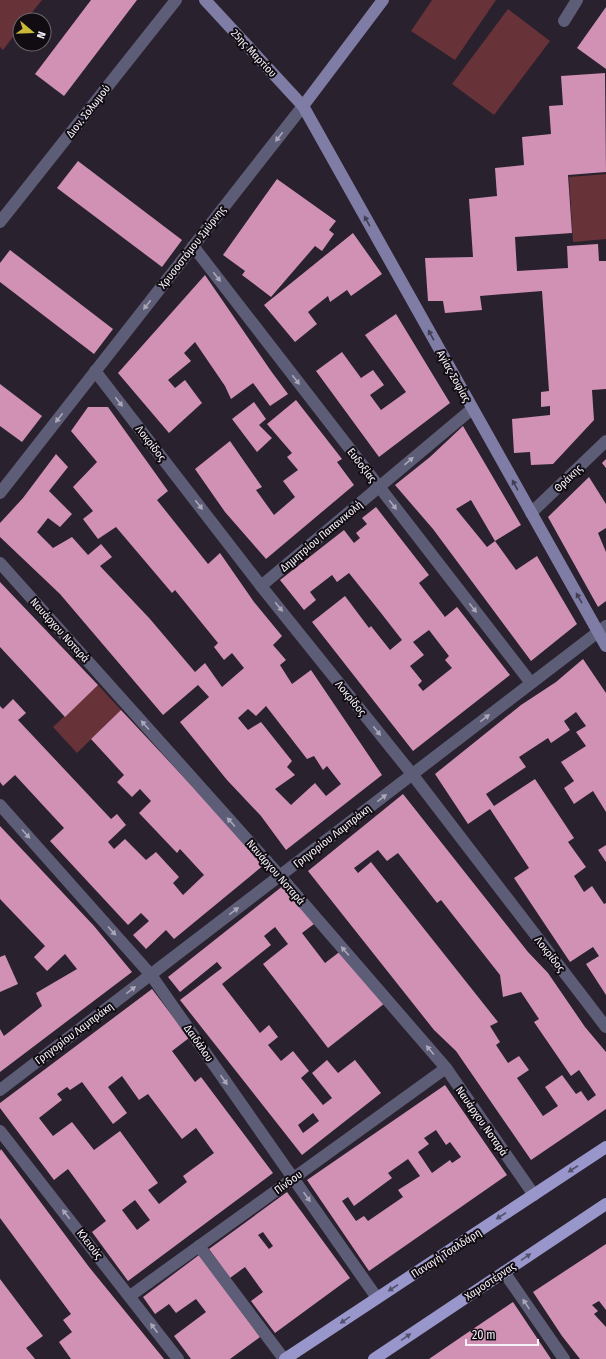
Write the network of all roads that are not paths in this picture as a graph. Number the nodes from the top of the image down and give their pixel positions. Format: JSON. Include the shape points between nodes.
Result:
{"nodes":[{"id":1,"x":176,"y":0,"type":"edge"},
{"id":2,"x":205,"y":0,"type":"edge"},
{"id":3,"x":383,"y":0,"type":"edge"},
{"id":4,"x":577,"y":0,"type":"edge"},
{"id":5,"x":564,"y":21,"type":"dead end"},
{"id":6,"x":303,"y":106,"type":"junction"},
{"id":7,"x":0,"y":222,"type":"edge"},
{"id":8,"x":193,"y":246,"type":"junction"},
{"id":9,"x":95,"y":371,"type":"junction"},
{"id":10,"x":472,"y":408,"type":"junction"},
{"id":11,"x":606,"y":441,"type":"edge"},
{"id":12,"x":378,"y":487,"type":"junction"},
{"id":13,"x":0,"y":493,"type":"edge"},
{"id":14,"x":531,"y":514,"type":"junction"},
{"id":15,"x":0,"y":563,"type":"edge"},
{"id":16,"x":262,"y":586,"type":"junction"},
{"id":17,"x":602,"y":629,"type":"edge"},
{"id":18,"x":606,"y":646,"type":"edge"},
{"id":19,"x":531,"y":683,"type":"junction"},
{"id":20,"x":412,"y":774,"type":"junction"},
{"id":21,"x":0,"y":805,"type":"edge"},
{"id":22,"x":280,"y":876,"type":"junction"},
{"id":23,"x":151,"y":975,"type":"junction"},
{"id":24,"x":606,"y":1027,"type":"edge"},
{"id":25,"x":446,"y":1068,"type":"junction"},
{"id":26,"x":0,"y":1090,"type":"edge"},
{"id":27,"x":0,"y":1130,"type":"edge"},
{"id":28,"x":606,"y":1147,"type":"edge"},
{"id":29,"x":293,"y":1178,"type":"junction"},
{"id":30,"x":534,"y":1195,"type":"junction"},
{"id":31,"x":606,"y":1204,"type":"edge"},
{"id":32,"x":199,"y":1246,"type":"junction"},
{"id":33,"x":504,"y":1272,"type":"junction"},
{"id":34,"x":130,"y":1296,"type":"junction"},
{"id":35,"x":378,"y":1298,"type":"junction"},
{"id":36,"x":178,"y":1359,"type":"edge"},
{"id":37,"x":285,"y":1359,"type":"edge"},
{"id":38,"x":374,"y":1359,"type":"edge"},
{"id":39,"x":564,"y":1359,"type":"edge"}],
"edges":[{"from":1,"to":7,"type":"street","name":"Διον. Σολωμού"},
{"from":2,"to":6,"type":"street","name":"25ης Μαρτίου"},
{"from":3,"to":6,"type":"street","name":"Χρυσοστόμου Σμύρνης"},
{"from":4,"to":5,"type":"street"},
{"from":6,"to":8,"type":"street","name":"Χρυσοστόμου Σμύρνης","one_way":true},
{"from":10,"to":6,"type":"street","name":"Αγίας Σοφίας","one_way":true},
{"from":8,"to":9,"type":"street","name":"Χρυσοστόμου Σμύρνης","one_way":true},
{"from":8,"to":12,"type":"street","name":"Ευδοξίας","one_way":true},
{"from":9,"to":13,"type":"street","name":"Χρυσοστόμου Σμύρνης","one_way":true},
{"from":9,"to":16,"type":"street","name":"Λοκρίδος","one_way":true},
{"from":12,"to":10,"type":"street","name":"Δημητρίου Παπανικολή","one_way":true},
{"from":14,"to":10,"type":"street","name":"Αγίας Σοφίας","one_way":true},
{"from":11,"to":14,"type":"street","name":"Θράκης"},
{"from":12,"to":16,"type":"street","name":"Δημητρίου Παπανικολή"},
{"from":12,"to":19,"type":"street","name":"Ευδοξίας","one_way":true},
{"from":17,"to":14,"type":"street","name":"Αγίας Σοφίας","one_way":true},
{"from":22,"to":15,"type":"street","name":"Ναυάρχου Νοταρά","one_way":true},
{"from":16,"to":20,"type":"street","name":"Λοκρίδος","one_way":true},
{"from":17,"to":18,"type":"street","name":"Αγίας Σοφίας"},
{"from":17,"to":19,"type":"street","name":"Γρηγορίου Λαμπράκη"},
{"from":20,"to":19,"type":"street","name":"Γρηγορίου Λαμπράκη","one_way":true},
{"from":22,"to":20,"type":"street","name":"Γρηγορίου Λαμπράκη","one_way":true},
{"from":20,"to":24,"type":"street","name":"Λοκρίδος"},
{"from":21,"to":23,"type":"street","name":"Δαιδάλου","one_way":true},
{"from":23,"to":22,"type":"street","name":"Γρηγορίου Λαμπράκη","one_way":true},
{"from":25,"to":22,"type":"street","name":"Ναυάρχου Νοταρά","one_way":true},
{"from":26,"to":23,"type":"street","name":"Γρηγορίου Λαμπράκη","one_way":true},
{"from":23,"to":29,"type":"street","name":"Δαιδάλου","one_way":true},
{"from":25,"to":29,"type":"street","name":"Πίνδου"},
{"from":25,"to":30,"type":"street","name":"Ναυάρχου Νοταρά"},
{"from":34,"to":27,"type":"street","name":"Κλειούς","one_way":true},
{"from":28,"to":30,"type":"main road","name":"Παναγή Τσαλδάρη","one_way":true},
{"from":29,"to":32,"type":"street","name":"Πίνδου"},
{"from":29,"to":35,"type":"street","name":"Δαιδάλου","one_way":true},
{"from":30,"to":35,"type":"main road","name":"Παναγή Τσαλδάρη","one_way":true},
{"from":33,"to":31,"type":"main road","name":"Χαμοστέρνας","one_way":true},
{"from":32,"to":34,"type":"street","name":"Πίνδου"},
{"from":32,"to":37,"type":"street"},
{"from":38,"to":33,"type":"main road","name":"Χαμοστέρνας","one_way":true},
{"from":39,"to":33,"type":"street","one_way":true},
{"from":36,"to":34,"type":"street","name":"Κλειούς","one_way":true},
{"from":35,"to":37,"type":"main road","name":"Παναγή Τσαλδάρη","one_way":true}]}
